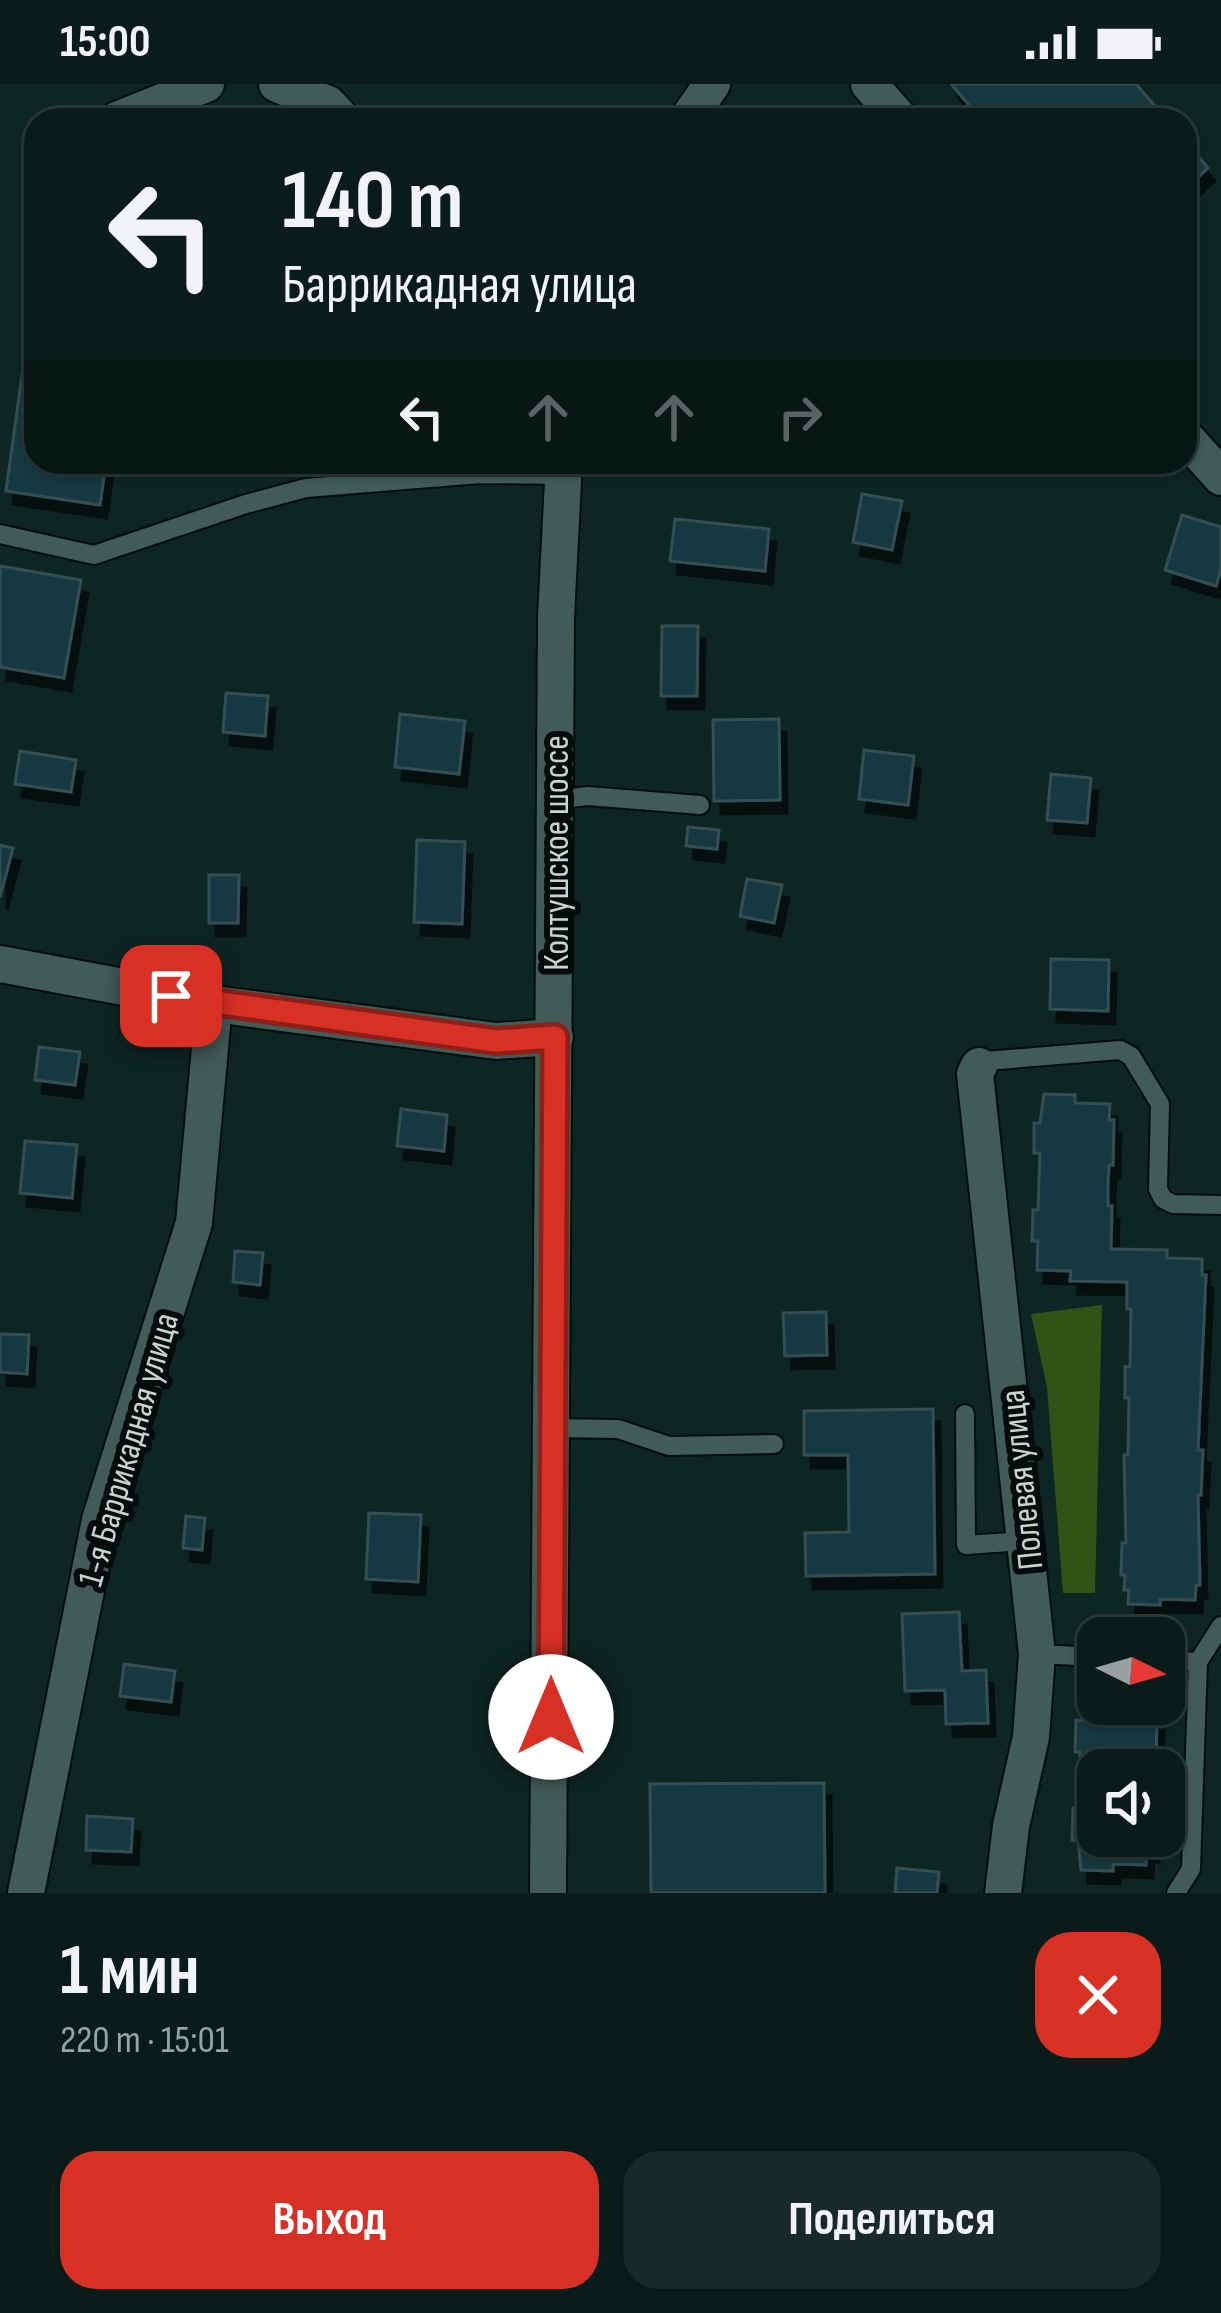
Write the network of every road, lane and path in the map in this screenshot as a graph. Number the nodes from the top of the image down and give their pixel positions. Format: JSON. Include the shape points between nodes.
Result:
{"nodes":[{"id":1,"x":206,"y":84,"type":"edge"},
{"id":2,"x":277,"y":84,"type":"edge"},
{"id":3,"x":869,"y":84,"type":"edge"},
{"id":4,"x":147,"y":108,"type":"edge"},
{"id":5,"x":332,"y":108,"type":"edge"},
{"id":6,"x":891,"y":108,"type":"edge"},
{"id":7,"x":1197,"y":450,"type":"edge"},
{"id":8,"x":479,"y":474,"type":"edge"},
{"id":9,"x":559,"y":474,"type":"edge"},
{"id":10,"x":1221,"y":477,"type":"edge"},
{"id":11,"x":0,"y":533,"type":"edge"},
{"id":12,"x":555,"y":800,"type":"junction"},
{"id":13,"x":700,"y":806,"type":"dead end"},
{"id":14,"x":0,"y":964,"type":"edge"},
{"id":15,"x":214,"y":1004,"type":"junction"},
{"id":16,"x":555,"y":1037,"type":"junction"},
{"id":17,"x":979,"y":1066,"type":"joint"},
{"id":18,"x":1221,"y":1205,"type":"edge"},
{"id":19,"x":964,"y":1414,"type":"dead end"},
{"id":20,"x":553,"y":1428,"type":"junction"},
{"id":21,"x":773,"y":1444,"type":"dead end"},
{"id":22,"x":1027,"y":1541,"type":"junction"},
{"id":23,"x":1221,"y":1625,"type":"edge"},
{"id":24,"x":1037,"y":1654,"type":"junction"},
{"id":25,"x":1077,"y":1656,"type":"edge"},
{"id":26,"x":1185,"y":1661,"type":"edge"},
{"id":27,"x":1198,"y":1662,"type":"junction"},
{"id":28,"x":26,"y":1893,"type":"edge"},
{"id":29,"x":548,"y":1893,"type":"edge"},
{"id":30,"x":1003,"y":1893,"type":"edge"},
{"id":31,"x":1176,"y":1893,"type":"edge"}],
"edges":[{"from":1,"to":4,"type":"street"},
{"from":2,"to":5,"type":"street"},
{"from":3,"to":6,"type":"street"},
{"from":7,"to":10,"type":"street"},
{"from":8,"to":11,"type":"lane","via":[[306,488],[94,555]]},
{"from":9,"to":12,"type":"street","name":"Колтушское шоссе"},
{"from":12,"to":13,"type":"lane"},
{"from":12,"to":16,"type":"street","name":"Колтушское шоссе"},
{"from":14,"to":15,"type":"street"},
{"from":15,"to":16,"type":"street","via":[[496,1041]]},
{"from":15,"to":28,"type":"street","name":"1-я Баррикадная улица","via":[[194,1222],[100,1520]]},
{"from":16,"to":20,"type":"street","name":"Колтушское шоссе"},
{"from":17,"to":18,"type":"lane","via":[[1120,1050],[1131,1056],[1160,1104],[1163,1199]]},
{"from":17,"to":22,"type":"street","name":"Полевая улица"},
{"from":19,"to":22,"type":"lane","via":[[966,1545]]},
{"from":20,"to":21,"type":"lane","via":[[618,1429],[669,1446]]},
{"from":20,"to":29,"type":"street","name":"Колтушское шоссе"},
{"from":22,"to":24,"type":"street","name":"Полевая улица"},
{"from":23,"to":27,"type":"lane"},
{"from":24,"to":25,"type":"lane"},
{"from":24,"to":30,"type":"street","name":"Полевая улица"},
{"from":26,"to":27,"type":"lane"},
{"from":27,"to":31,"type":"lane","via":[[1191,1869]]}]}
